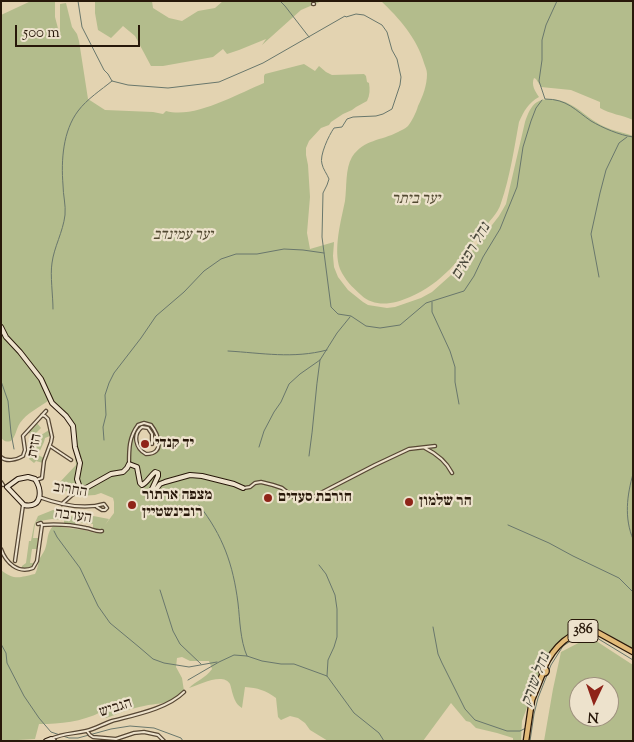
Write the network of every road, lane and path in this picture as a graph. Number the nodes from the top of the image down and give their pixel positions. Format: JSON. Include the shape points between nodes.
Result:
{"nodes":[{"id":1,"x":1,"y":327,"type":"edge"},
{"id":2,"x":46,"y":411,"type":"dead end"},
{"id":3,"x":42,"y":414,"type":"junction"},
{"id":4,"x":152,"y":444,"type":"dead end"},
{"id":5,"x":50,"y":446,"type":"junction"},
{"id":6,"x":435,"y":446,"type":"dead end"},
{"id":7,"x":423,"y":447,"type":"junction"},
{"id":8,"x":1,"y":457,"type":"edge"},
{"id":9,"x":71,"y":460,"type":"dead end"},
{"id":10,"x":128,"y":464,"type":"junction"},
{"id":11,"x":452,"y":473,"type":"dead end"},
{"id":12,"x":36,"y":480,"type":"junction"},
{"id":13,"x":3,"y":485,"type":"edge"},
{"id":14,"x":243,"y":488,"type":"joint"},
{"id":15,"x":81,"y":489,"type":"junction"},
{"id":16,"x":39,"y":497,"type":"junction"},
{"id":17,"x":62,"y":504,"type":"junction"},
{"id":18,"x":23,"y":505,"type":"junction"},
{"id":19,"x":97,"y":506,"type":"dead end"},
{"id":20,"x":38,"y":524,"type":"dead end"},
{"id":21,"x":42,"y":525,"type":"junction"},
{"id":22,"x":102,"y":531,"type":"dead end"},
{"id":23,"x":1,"y":549,"type":"edge"},
{"id":24,"x":15,"y":561,"type":"dead end"},
{"id":25,"x":633,"y":652,"type":"edge"},
{"id":26,"x":184,"y":692,"type":"dead end"},
{"id":27,"x":87,"y":731,"type":"junction"},
{"id":28,"x":53,"y":740,"type":"edge"},
{"id":29,"x":120,"y":740,"type":"edge"},
{"id":30,"x":46,"y":741,"type":"edge"},
{"id":31,"x":164,"y":741,"type":"edge"},
{"id":32,"x":526,"y":741,"type":"edge"}],
"edges":[{"from":1,"to":15,"type":"street","via":[[41,379],[52,403],[73,426],[80,463],[76,479]]},
{"from":2,"to":3,"type":"street","name":"הזית"},
{"from":3,"to":5,"type":"street","name":"הזית","via":[[48,419],[52,439]]},
{"from":3,"to":8,"type":"street","name":"הזית","via":[[23,436],[23,456],[7,460]]},
{"from":4,"to":10,"type":"street","via":[[151,432],[142,427],[137,434],[138,448],[149,455],[156,451],[158,445],[151,425],[140,424],[131,438]]},
{"from":5,"to":9,"type":"street"},
{"from":5,"to":12,"type":"street","name":"הזית","via":[[42,478]]},
{"from":6,"to":7,"type":"street"},
{"from":7,"to":11,"type":"street","via":[[438,455]]},
{"from":7,"to":14,"type":"street","via":[[409,449],[300,501],[282,488],[260,482]]},
{"from":10,"to":14,"type":"street","via":[[138,468],[142,485],[158,472],[152,489],[154,492],[164,482],[194,475]]},
{"from":10,"to":15,"type":"street","via":[[123,472],[112,473]]},
{"from":12,"to":13,"type":"street","via":[[22,478]]},
{"from":12,"to":16,"type":"street"},
{"from":13,"to":18,"type":"street"},
{"from":15,"to":17,"type":"street"},
{"from":16,"to":17,"type":"street","name":"החרוב"},
{"from":16,"to":18,"type":"street","via":[[34,505]]},
{"from":17,"to":19,"type":"street","name":"החרוב"},
{"from":18,"to":24,"type":"street"},
{"from":20,"to":21,"type":"street","name":"הערבה"},
{"from":21,"to":22,"type":"street","name":"הערבה"},
{"from":21,"to":23,"type":"street","name":"הערבה","via":[[33,568],[16,568]]},
{"from":25,"to":32,"type":"main road","number":"386","via":[[602,634],[588,630],[559,644],[550,656],[532,700]]},
{"from":26,"to":27,"type":"street","name":"הגביש","via":[[162,706]]},
{"from":27,"to":28,"type":"street","name":"הגביש","via":[[62,734]]},
{"from":27,"to":29,"type":"street","via":[[93,737]]},
{"from":28,"to":30,"type":"street"},
{"from":29,"to":31,"type":"street","via":[[142,732],[158,735]]}]}
